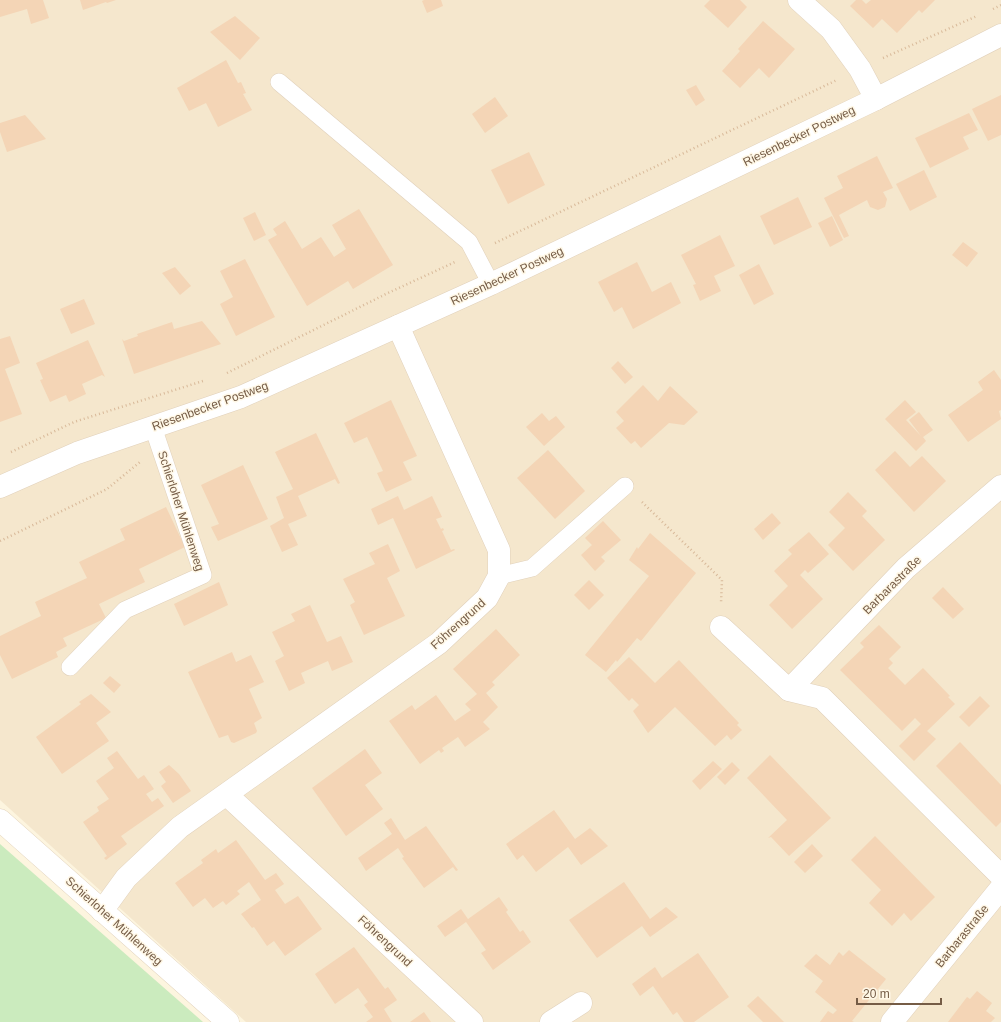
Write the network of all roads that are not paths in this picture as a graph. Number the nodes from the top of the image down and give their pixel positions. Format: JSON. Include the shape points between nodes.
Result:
{"nodes":[{"id":1,"x":799,"y":0,"type":"edge"},
{"id":2,"x":1001,"y":35,"type":"edge"},
{"id":3,"x":279,"y":82,"type":"dead end"},
{"id":4,"x":876,"y":99,"type":"junction"},
{"id":5,"x":491,"y":284,"type":"junction"},
{"id":6,"x":398,"y":326,"type":"junction"},
{"id":7,"x":153,"y":427,"type":"junction"},
{"id":8,"x":625,"y":486,"type":"road end"},
{"id":9,"x":1001,"y":486,"type":"edge"},
{"id":10,"x":0,"y":487,"type":"edge"},
{"id":11,"x":499,"y":576,"type":"junction"},
{"id":12,"x":721,"y":627,"type":"road end"},
{"id":13,"x":70,"y":667,"type":"dead end"},
{"id":14,"x":789,"y":690,"type":"junction"},
{"id":15,"x":227,"y":795,"type":"junction"},
{"id":16,"x":0,"y":820,"type":"edge"},
{"id":17,"x":1001,"y":876,"type":"edge"},
{"id":18,"x":1001,"y":888,"type":"edge"},
{"id":19,"x":102,"y":911,"type":"junction"},
{"id":20,"x":581,"y":1003,"type":"dead end"},
{"id":21,"x":228,"y":1022,"type":"edge"},
{"id":22,"x":472,"y":1022,"type":"edge"},
{"id":23,"x":551,"y":1022,"type":"edge"},
{"id":24,"x":892,"y":1022,"type":"edge"}],
"edges":[{"from":1,"to":4,"type":"street","via":[[831,29],[860,69]]},
{"from":2,"to":4,"type":"street","name":"Riesenbecker Postweg"},
{"from":3,"to":5,"type":"lane","via":[[469,242]]},
{"from":4,"to":5,"type":"street","name":"Riesenbecker Postweg"},
{"from":5,"to":6,"type":"street","name":"Riesenbecker Postweg"},
{"from":6,"to":7,"type":"street","name":"Riesenbecker Postweg","via":[[241,397]]},
{"from":6,"to":11,"type":"street","name":"Föhrengrund","via":[[499,550]]},
{"from":7,"to":10,"type":"street","name":"Riesenbecker Postweg","via":[[77,453]]},
{"from":7,"to":13,"type":"lane","name":"Schierloher Mühlenweg","via":[[203,575],[125,610]]},
{"from":8,"to":11,"type":"lane","via":[[532,568]]},
{"from":9,"to":14,"type":"street","name":"Barbarastraße","via":[[906,568]]},
{"from":11,"to":15,"type":"street","name":"Föhrengrund","via":[[488,598],[439,643]]},
{"from":12,"to":14,"type":"street"},
{"from":14,"to":17,"type":"street","via":[[822,698]]},
{"from":15,"to":19,"type":"street","name":"Föhrengrund","via":[[175,832],[126,878]]},
{"from":15,"to":22,"type":"street","name":"Föhrengrund"},
{"from":16,"to":19,"type":"street","name":"Schierloher Mühlenweg"},
{"from":18,"to":24,"type":"street","name":"Barbarastraße"},
{"from":19,"to":21,"type":"street","name":"Schierloher Mühlenweg"},
{"from":20,"to":23,"type":"street"}]}
